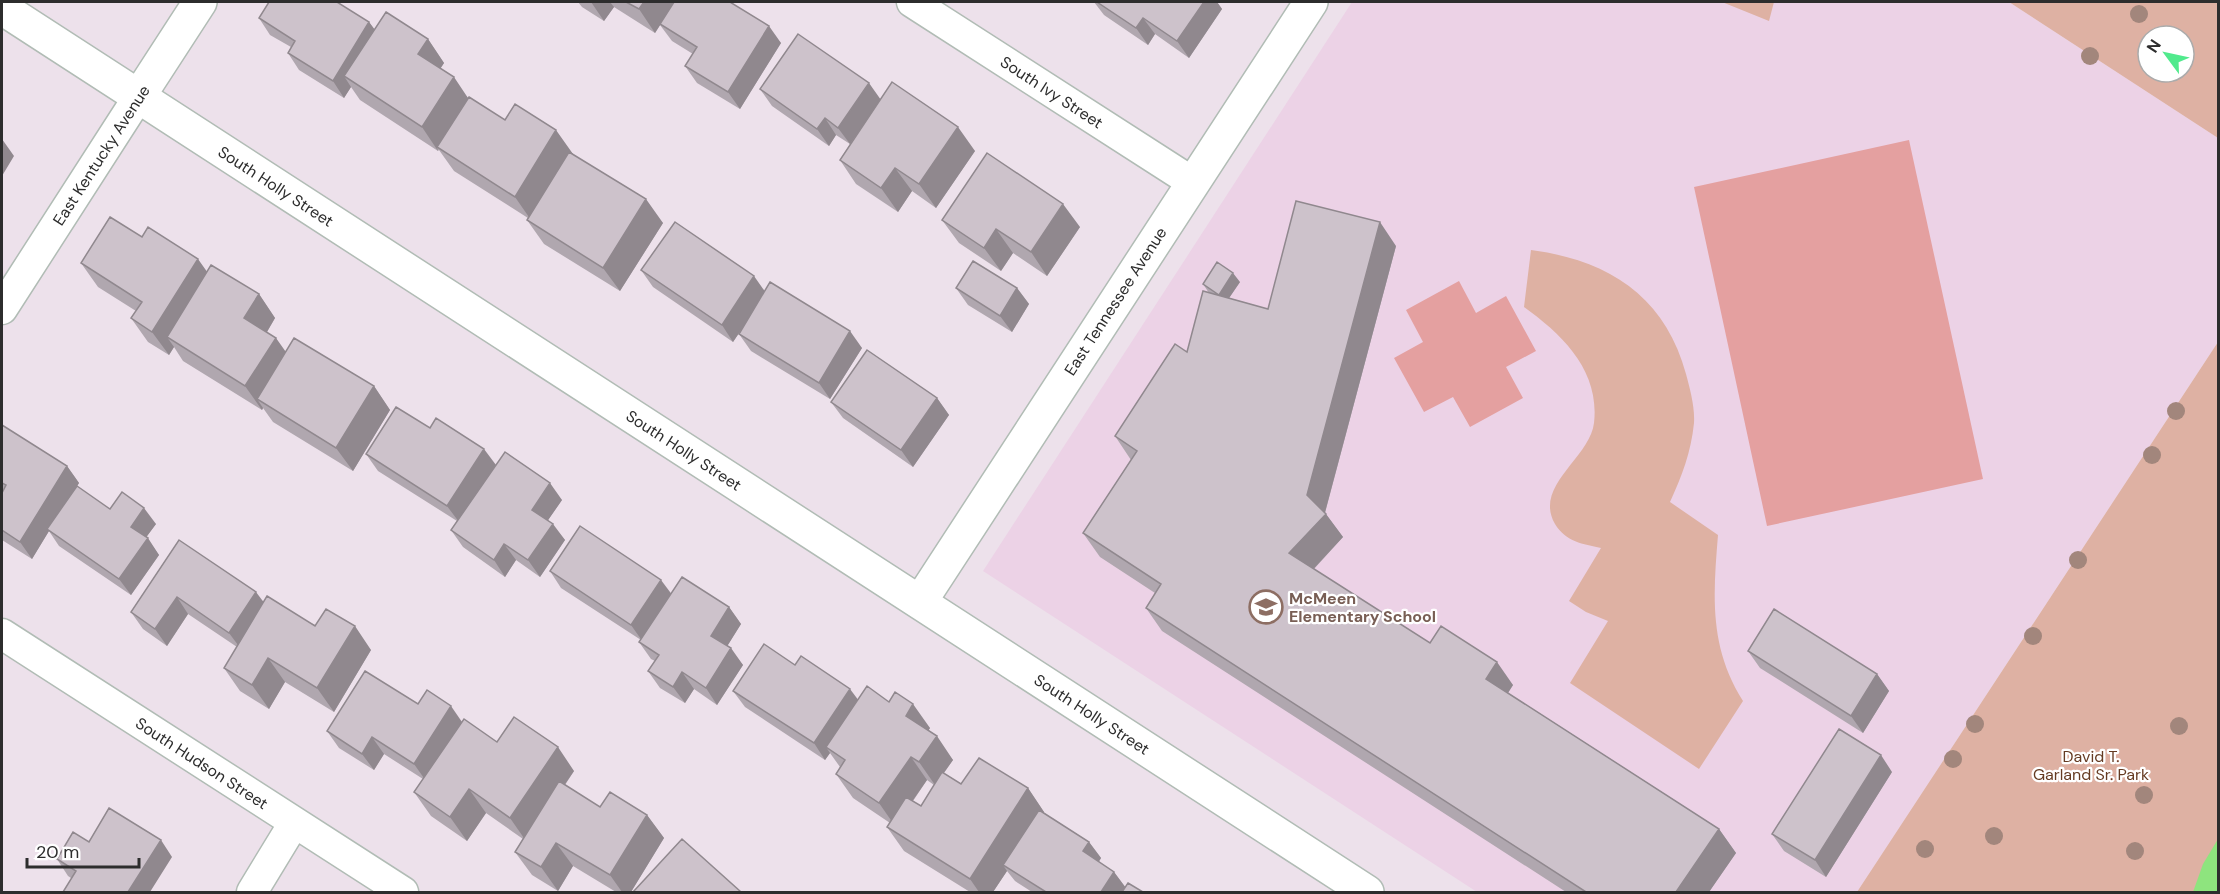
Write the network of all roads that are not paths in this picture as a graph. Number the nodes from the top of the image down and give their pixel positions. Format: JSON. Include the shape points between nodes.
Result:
{"nodes":[{"id":1,"x":200,"y":2,"type":"edge"},
{"id":2,"x":912,"y":2,"type":"edge"},
{"id":3,"x":1311,"y":2,"type":"edge"},
{"id":4,"x":2,"y":8,"type":"edge"},
{"id":5,"x":139,"y":96,"type":"junction"},
{"id":6,"x":1192,"y":182,"type":"junction"},
{"id":7,"x":2,"y":309,"type":"edge"},
{"id":8,"x":920,"y":602,"type":"junction"},
{"id":9,"x":2,"y":634,"type":"edge"},
{"id":10,"x":294,"y":823,"type":"junction"},
{"id":11,"x":252,"y":892,"type":"edge"},
{"id":12,"x":403,"y":892,"type":"edge"},
{"id":13,"x":1367,"y":892,"type":"edge"}],
"edges":[{"from":1,"to":5,"type":"main road","name":"East Kentucky Avenue"},
{"from":2,"to":6,"type":"street","name":"South Ivy Street"},
{"from":3,"to":6,"type":"main road","name":"East Tennessee Avenue"},
{"from":4,"to":5,"type":"main road","name":"South Holly Street"},
{"from":5,"to":7,"type":"street","name":"East Kentucky Avenue"},
{"from":5,"to":8,"type":"main road","name":"South Holly Street"},
{"from":6,"to":8,"type":"main road","name":"East Tennessee Avenue"},
{"from":8,"to":13,"type":"main road","name":"South Holly Street"},
{"from":9,"to":10,"type":"street","name":"South Hudson Street"},
{"from":10,"to":11,"type":"street"},
{"from":10,"to":12,"type":"street","name":"South Hudson Street"}]}
